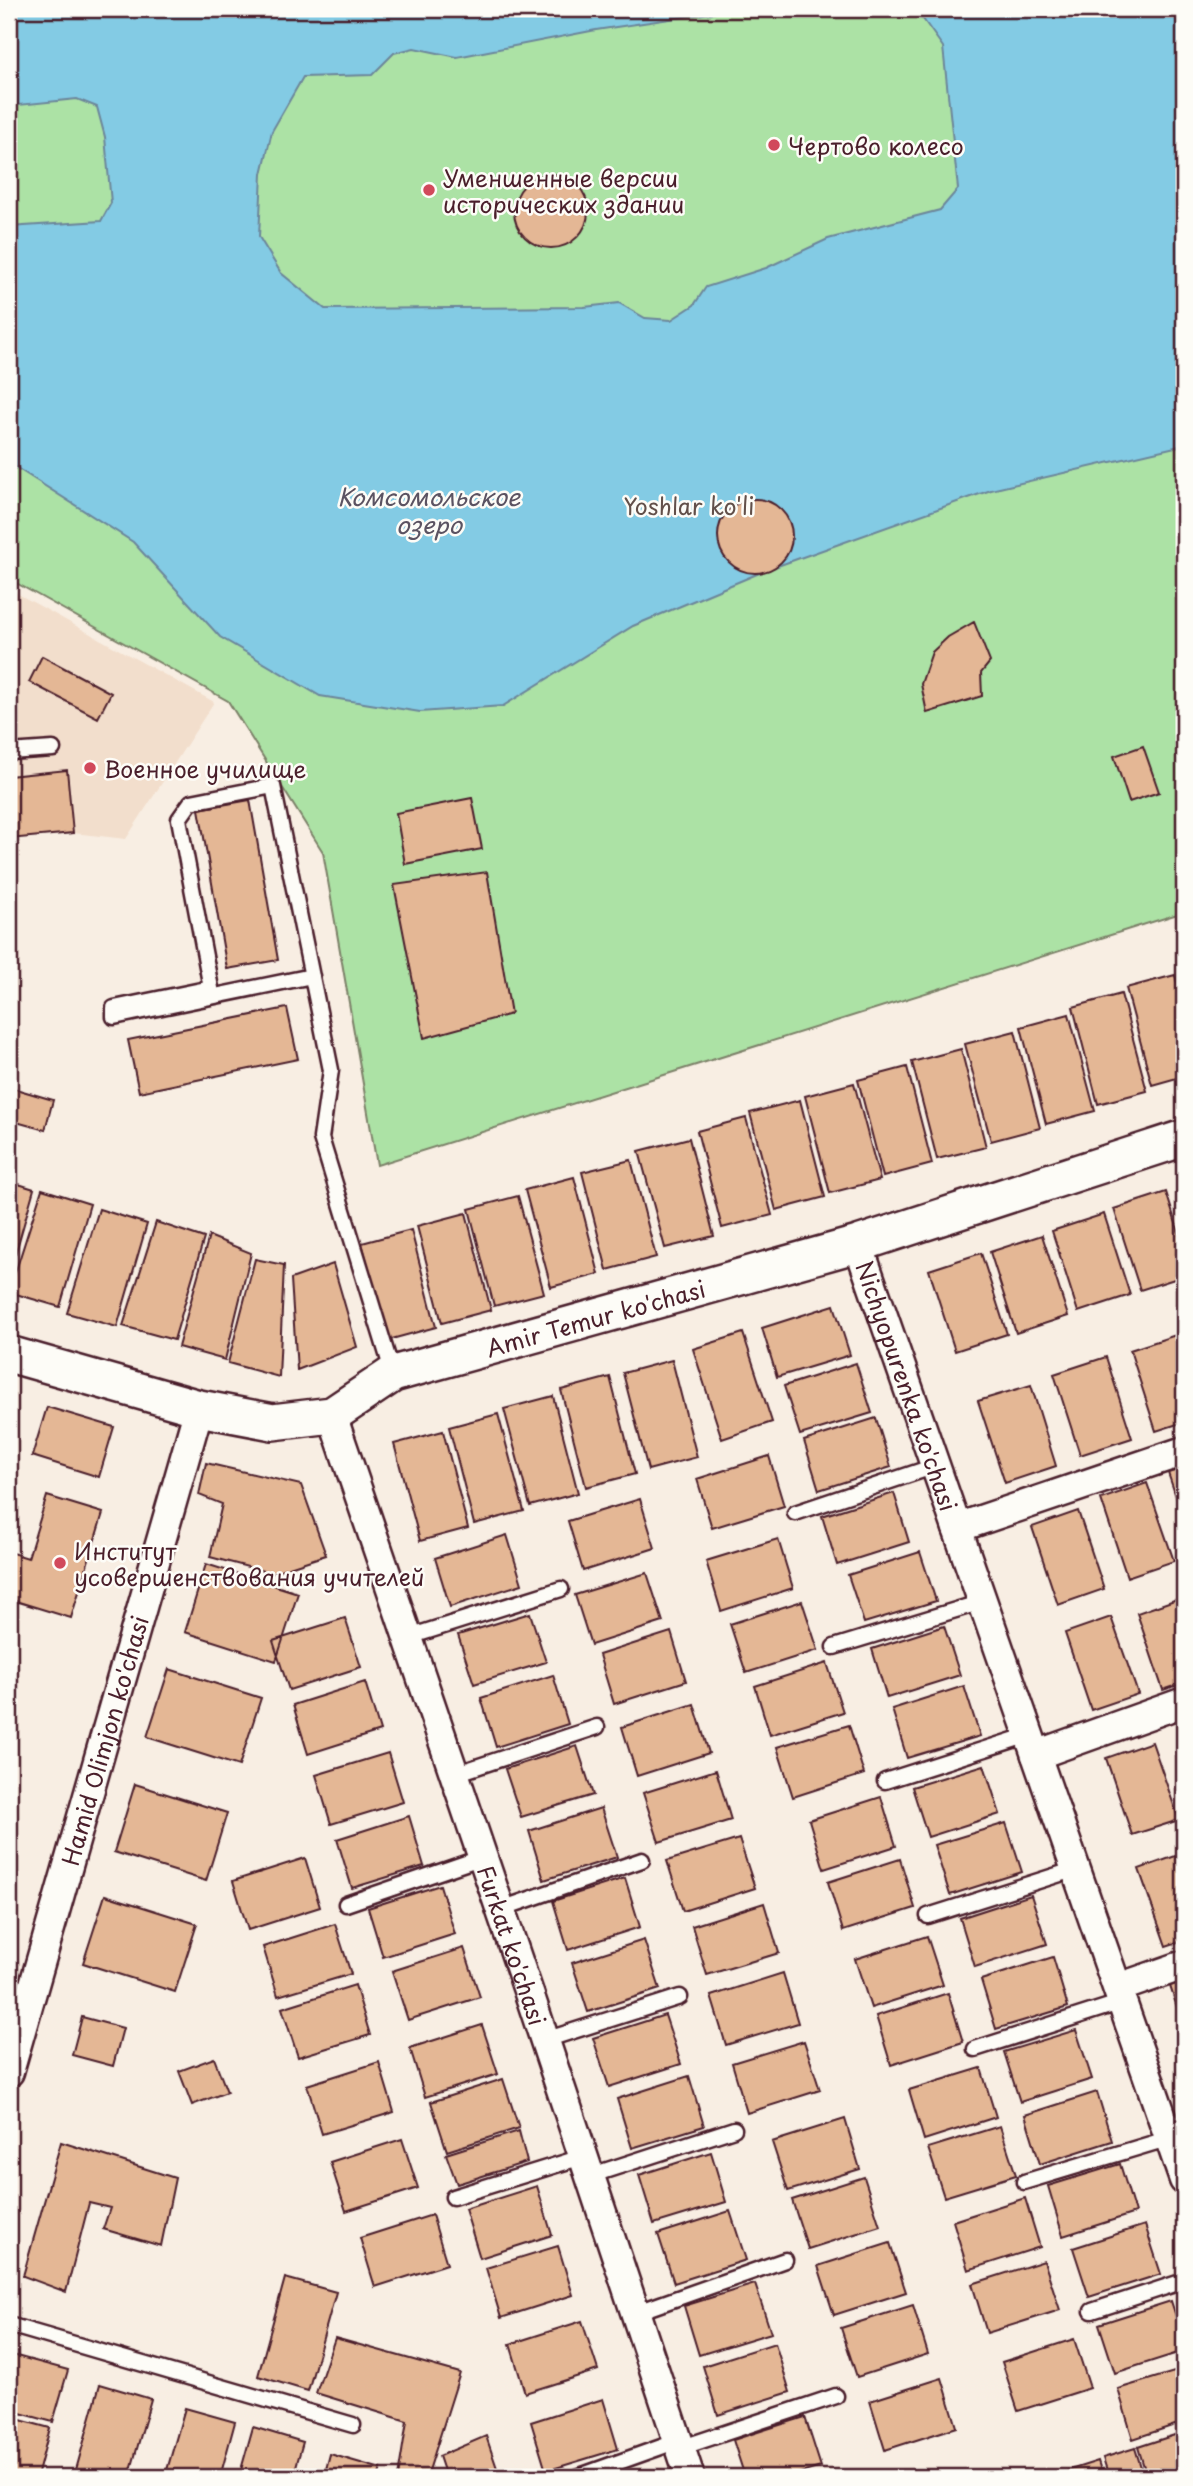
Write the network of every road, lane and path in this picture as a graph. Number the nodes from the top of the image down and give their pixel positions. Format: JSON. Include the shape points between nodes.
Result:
{"nodes":[{"id":1,"x":53,"y":749,"type":"dead end"},
{"id":2,"x":9,"y":752,"type":"edge"},
{"id":3,"x":312,"y":976,"type":"junction"},
{"id":4,"x":1184,"y":1138,"type":"edge"},
{"id":5,"x":858,"y":1244,"type":"junction"},
{"id":6,"x":9,"y":1353,"type":"edge"},
{"id":7,"x":393,"y":1374,"type":"junction"},
{"id":8,"x":199,"y":1408,"type":"junction"},
{"id":9,"x":332,"y":1415,"type":"junction"},
{"id":10,"x":1184,"y":1451,"type":"edge"},
{"id":11,"x":935,"y":1466,"type":"junction"},
{"id":12,"x":795,"y":1513,"type":"dead end"},
{"id":13,"x":957,"y":1528,"type":"junction"},
{"id":14,"x":561,"y":1589,"type":"dead end"},
{"id":15,"x":982,"y":1601,"type":"junction"},
{"id":16,"x":408,"y":1637,"type":"junction"},
{"id":17,"x":834,"y":1647,"type":"dead end"},
{"id":18,"x":1184,"y":1702,"type":"edge"},
{"id":19,"x":597,"y":1727,"type":"dead end"},
{"id":20,"x":1032,"y":1745,"type":"junction"},
{"id":21,"x":455,"y":1774,"type":"junction"},
{"id":22,"x":885,"y":1781,"type":"dead end"},
{"id":23,"x":483,"y":1857,"type":"junction"},
{"id":24,"x":642,"y":1860,"type":"dead end"},
{"id":25,"x":1076,"y":1869,"type":"junction"},
{"id":26,"x":346,"y":1904,"type":"dead end"},
{"id":27,"x":501,"y":1909,"type":"junction"},
{"id":28,"x":928,"y":1916,"type":"dead end"},
{"id":29,"x":1184,"y":1965,"type":"edge"},
{"id":30,"x":1120,"y":1995,"type":"junction"},
{"id":31,"x":680,"y":1997,"type":"dead end"},
{"id":32,"x":545,"y":2040,"type":"junction"},
{"id":33,"x":975,"y":2049,"type":"dead end"},
{"id":34,"x":9,"y":2072,"type":"edge"},
{"id":35,"x":734,"y":2129,"type":"dead end"},
{"id":36,"x":1170,"y":2138,"type":"junction"},
{"id":37,"x":585,"y":2167,"type":"junction"},
{"id":38,"x":1184,"y":2180,"type":"edge"},
{"id":39,"x":1024,"y":2182,"type":"dead end"},
{"id":40,"x":453,"y":2197,"type":"dead end"},
{"id":41,"x":785,"y":2260,"type":"dead end"},
{"id":42,"x":1184,"y":2281,"type":"edge"},
{"id":43,"x":1092,"y":2311,"type":"dead end"},
{"id":44,"x":635,"y":2313,"type":"junction"},
{"id":45,"x":9,"y":2325,"type":"edge"},
{"id":46,"x":836,"y":2396,"type":"dead end"},
{"id":47,"x":353,"y":2425,"type":"dead end"},
{"id":48,"x":679,"y":2444,"type":"junction"},
{"id":49,"x":577,"y":2477,"type":"edge"},
{"id":50,"x":690,"y":2477,"type":"edge"}],
"edges":[{"from":1,"to":2,"type":"lane"},
{"from":3,"to":3,"type":"lane","via":[[272,786],[191,802],[179,819],[211,988],[114,1009],[114,1017]]},
{"from":3,"to":7,"type":"lane","via":[[331,1070],[321,1138]]},
{"from":4,"to":5,"type":"street","name":"Amir Temur ko'chasi"},
{"from":5,"to":7,"type":"street","name":"Amir Temur ko'chasi"},
{"from":5,"to":11,"type":"street","name":"Nichyopurenka ko'chasi"},
{"from":6,"to":8,"type":"street","name":"Amir Temur ko'chasi"},
{"from":7,"to":9,"type":"street","name":"Amir Temur ko'chasi"},
{"from":8,"to":9,"type":"street","name":"Amir Temur ko'chasi","via":[[273,1422]]},
{"from":8,"to":34,"type":"street","name":"Hamid Olimjon ko'chasi"},
{"from":9,"to":16,"type":"street","name":"Furkat ko'chasi"},
{"from":10,"to":13,"type":"street","name":"Nichyopurenka ko'chasi"},
{"from":11,"to":12,"type":"lane"},
{"from":11,"to":13,"type":"street","name":"Nichyopurenka ko'chasi"},
{"from":13,"to":15,"type":"street","name":"Nichyopurenka ko'chasi"},
{"from":14,"to":16,"type":"lane"},
{"from":15,"to":17,"type":"lane"},
{"from":15,"to":20,"type":"street","name":"Nichyopurenka ko'chasi"},
{"from":16,"to":21,"type":"street","name":"Furkat ko'chasi"},
{"from":18,"to":20,"type":"street"},
{"from":19,"to":21,"type":"lane"},
{"from":20,"to":22,"type":"lane"},
{"from":20,"to":25,"type":"street","name":"Nichyopurenka ko'chasi"},
{"from":21,"to":23,"type":"street","name":"Furkat ko'chasi"},
{"from":23,"to":26,"type":"lane"},
{"from":23,"to":27,"type":"street","name":"Furkat ko'chasi"},
{"from":24,"to":27,"type":"lane"},
{"from":25,"to":28,"type":"lane"},
{"from":25,"to":30,"type":"street","name":"Nichyopurenka ko'chasi"},
{"from":27,"to":32,"type":"street","name":"Furkat ko'chasi"},
{"from":29,"to":30,"type":"street"},
{"from":30,"to":33,"type":"lane"},
{"from":30,"to":36,"type":"street","name":"Nichyopurenka ko'chasi"},
{"from":31,"to":32,"type":"lane"},
{"from":32,"to":37,"type":"street","name":"Furkat ko'chasi"},
{"from":35,"to":37,"type":"lane"},
{"from":36,"to":38,"type":"street","name":"Nichyopurenka ko'chasi"},
{"from":36,"to":39,"type":"lane"},
{"from":37,"to":40,"type":"lane"},
{"from":37,"to":44,"type":"street","name":"Furkat ko'chasi"},
{"from":41,"to":44,"type":"lane"},
{"from":42,"to":43,"type":"lane"},
{"from":44,"to":48,"type":"street","name":"Furkat ko'chasi"},
{"from":45,"to":47,"type":"lane"},
{"from":46,"to":48,"type":"lane"},
{"from":48,"to":49,"type":"lane"},
{"from":48,"to":50,"type":"street","name":"Furkat ko'chasi"}]}
